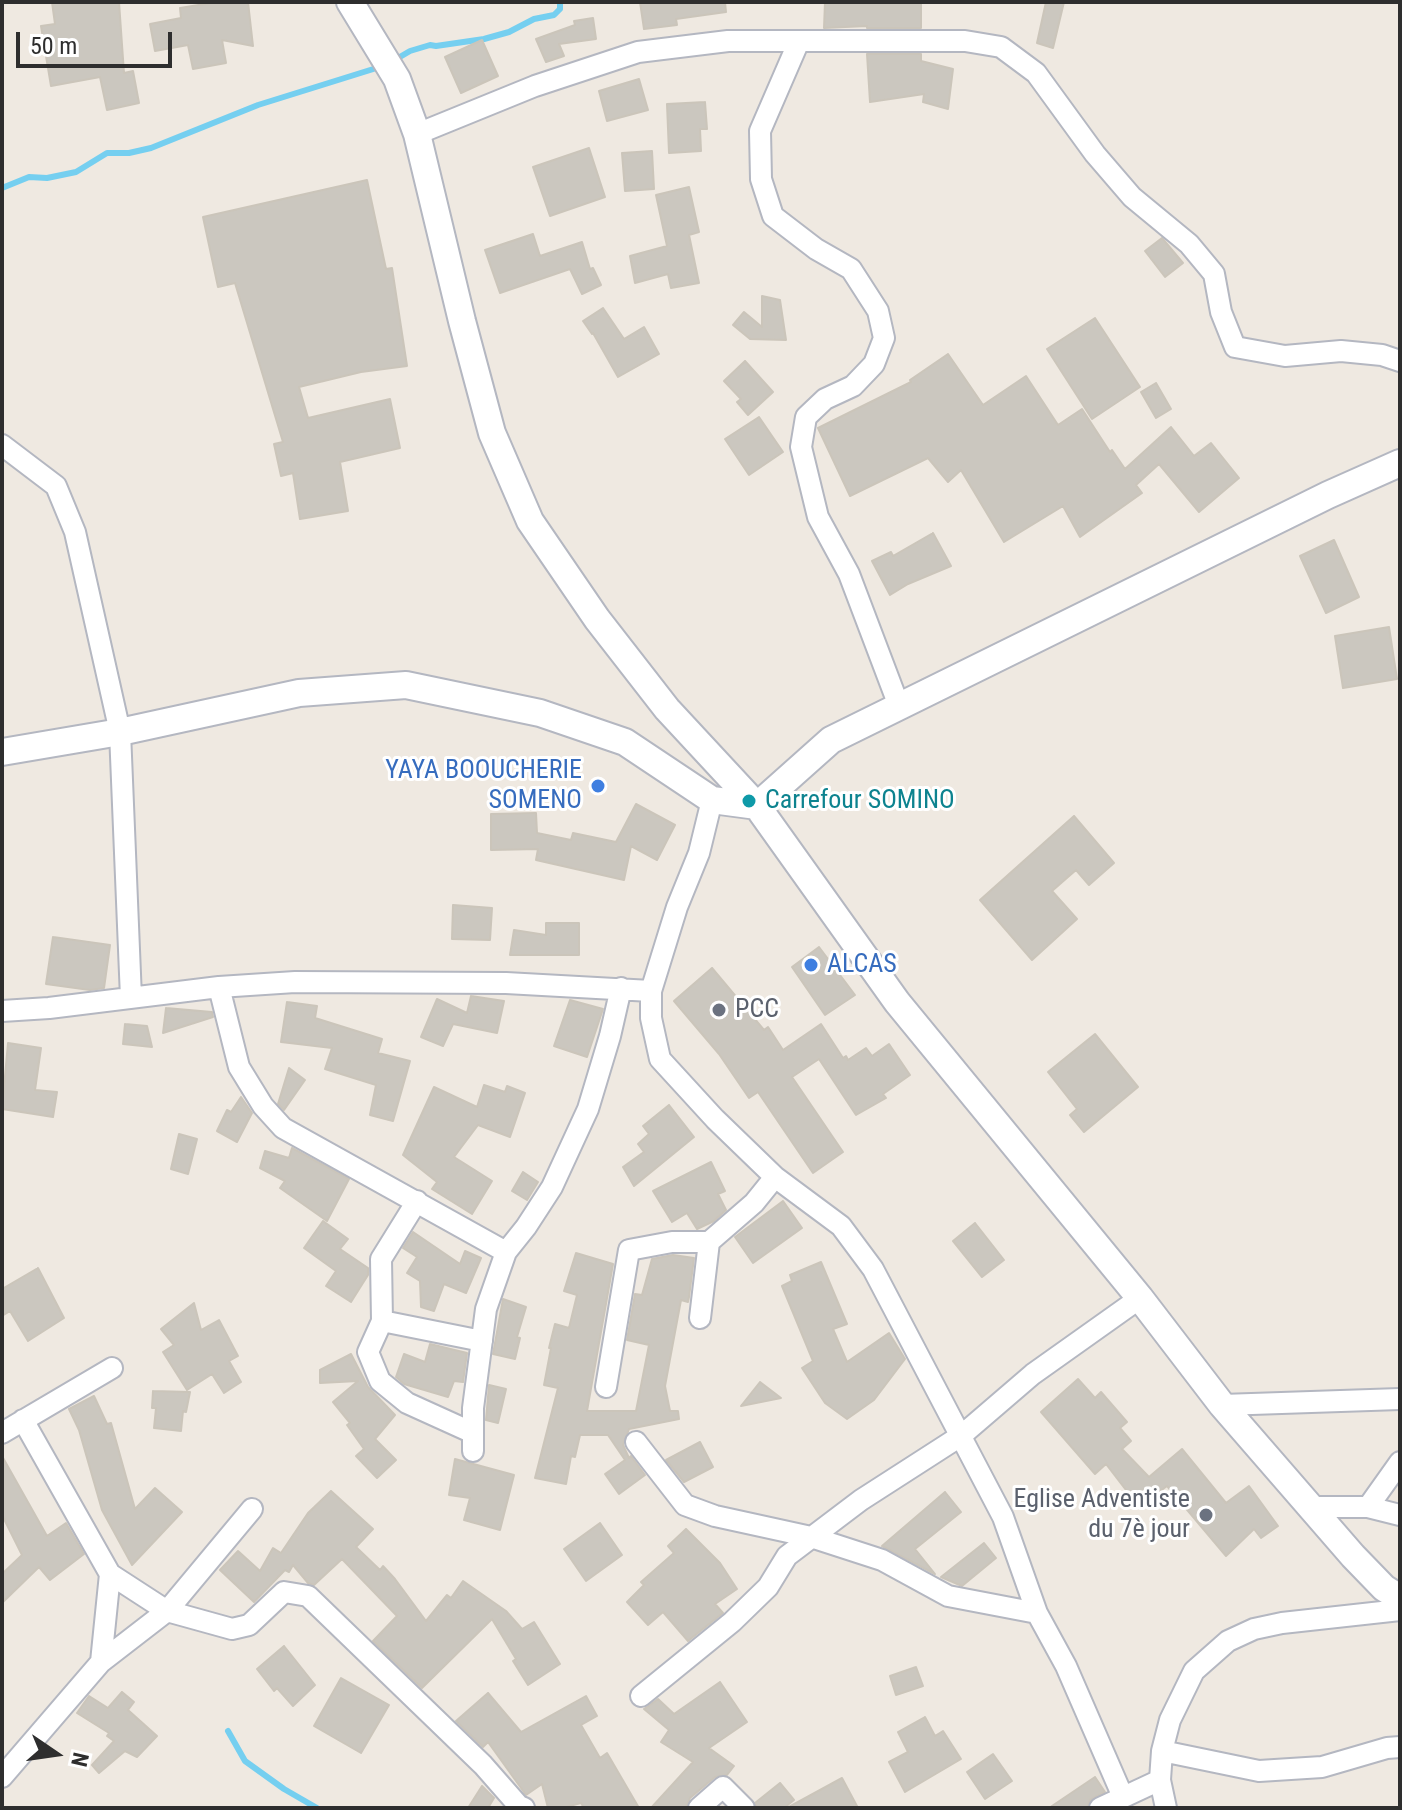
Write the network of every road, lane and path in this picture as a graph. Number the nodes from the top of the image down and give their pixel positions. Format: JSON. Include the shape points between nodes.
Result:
{"nodes":[{"id":1,"x":350,"y":2,"type":"edge"},
{"id":2,"x":799,"y":41,"type":"junction"},
{"id":3,"x":417,"y":134,"type":"junction"},
{"id":4,"x":1400,"y":361,"type":"edge"},
{"id":5,"x":2,"y":445,"type":"edge"},
{"id":6,"x":1400,"y":463,"type":"edge"},
{"id":7,"x":899,"y":706,"type":"junction"},
{"id":8,"x":120,"y":732,"type":"junction"},
{"id":9,"x":2,"y":752,"type":"edge"},
{"id":10,"x":712,"y":800,"type":"junction"},
{"id":11,"x":757,"y":806,"type":"junction"},
{"id":12,"x":219,"y":987,"type":"junction"},
{"id":13,"x":621,"y":988,"type":"junction"},
{"id":14,"x":651,"y":991,"type":"junction"},
{"id":15,"x":131,"y":998,"type":"junction"},
{"id":16,"x":2,"y":1011,"type":"edge"},
{"id":17,"x":775,"y":1177,"type":"junction"},
{"id":18,"x":417,"y":1201,"type":"junction"},
{"id":19,"x":709,"y":1242,"type":"junction"},
{"id":20,"x":506,"y":1252,"type":"junction"},
{"id":21,"x":1140,"y":1298,"type":"junction"},
{"id":22,"x":700,"y":1318,"type":"dead end"},
{"id":23,"x":382,"y":1321,"type":"junction"},
{"id":24,"x":482,"y":1341,"type":"junction"},
{"id":25,"x":112,"y":1368,"type":"dead end"},
{"id":26,"x":606,"y":1387,"type":"dead end"},
{"id":27,"x":1400,"y":1399,"type":"edge"},
{"id":28,"x":1222,"y":1405,"type":"junction"},
{"id":29,"x":23,"y":1420,"type":"junction"},
{"id":30,"x":2,"y":1433,"type":"edge"},
{"id":31,"x":962,"y":1435,"type":"junction"},
{"id":32,"x":636,"y":1442,"type":"dead end"},
{"id":33,"x":1400,"y":1462,"type":"edge"},
{"id":34,"x":1313,"y":1507,"type":"junction"},
{"id":35,"x":1368,"y":1507,"type":"junction"},
{"id":36,"x":252,"y":1509,"type":"dead end"},
{"id":37,"x":1400,"y":1515,"type":"edge"},
{"id":38,"x":811,"y":1537,"type":"junction"},
{"id":39,"x":110,"y":1574,"type":"junction"},
{"id":40,"x":1400,"y":1598,"type":"edge"},
{"id":41,"x":1400,"y":1610,"type":"edge"},
{"id":42,"x":167,"y":1611,"type":"junction"},
{"id":43,"x":1037,"y":1613,"type":"junction"},
{"id":44,"x":101,"y":1662,"type":"junction"},
{"id":45,"x":641,"y":1696,"type":"dead end"},
{"id":46,"x":1400,"y":1747,"type":"edge"},
{"id":47,"x":1162,"y":1751,"type":"junction"},
{"id":48,"x":2,"y":1777,"type":"edge"},
{"id":49,"x":1160,"y":1780,"type":"junction"},
{"id":50,"x":1123,"y":1797,"type":"junction"},
{"id":51,"x":524,"y":1808,"type":"edge"},
{"id":52,"x":699,"y":1808,"type":"edge"},
{"id":53,"x":744,"y":1808,"type":"edge"},
{"id":54,"x":1100,"y":1808,"type":"edge"},
{"id":55,"x":1166,"y":1808,"type":"edge"}],
"edges":[{"from":1,"to":3,"type":"street","via":[[397,79]]},
{"from":2,"to":3,"type":"street","via":[[728,41],[638,52]]},
{"from":2,"to":4,"type":"street","via":[[965,41],[1001,47],[1036,73],[1132,197],[1189,244],[1214,274],[1235,347],[1285,356],[1341,351]]},
{"from":2,"to":7,"type":"street","via":[[760,131],[761,179],[773,216],[851,269],[878,311],[884,338],[874,364],[853,386],[825,399],[806,417],[801,447],[818,517],[849,574]]},
{"from":3,"to":11,"type":"street","via":[[492,433],[530,521],[667,709]]},
{"from":5,"to":8,"type":"street","via":[[56,486],[75,532]]},
{"from":6,"to":7,"type":"street"},
{"from":7,"to":11,"type":"street","via":[[831,740]]},
{"from":8,"to":9,"type":"street"},
{"from":8,"to":10,"type":"street","via":[[299,693],[406,685],[540,713],[625,742]]},
{"from":8,"to":15,"type":"street"},
{"from":10,"to":11,"type":"street"},
{"from":10,"to":14,"type":"street"},
{"from":11,"to":21,"type":"street","via":[[897,1002]]},
{"from":12,"to":13,"type":"street","via":[[386,982]]},
{"from":12,"to":15,"type":"street"},
{"from":12,"to":18,"type":"street","via":[[239,1067],[283,1128]]},
{"from":13,"to":14,"type":"street"},
{"from":13,"to":20,"type":"street","via":[[588,1109],[552,1187]]},
{"from":14,"to":17,"type":"street","via":[[660,1059]]},
{"from":15,"to":16,"type":"street"},
{"from":17,"to":19,"type":"street"},
{"from":17,"to":31,"type":"street","via":[[841,1226],[873,1269]]},
{"from":18,"to":20,"type":"street"},
{"from":18,"to":23,"type":"street","via":[[381,1259]]},
{"from":19,"to":22,"type":"street"},
{"from":19,"to":26,"type":"street","via":[[629,1250]]},
{"from":20,"to":24,"type":"street","via":[[486,1309]]},
{"from":21,"to":28,"type":"street"},
{"from":21,"to":31,"type":"street","via":[[1033,1374]]},
{"from":23,"to":24,"type":"street"},
{"from":23,"to":24,"type":"street","via":[[368,1352],[380,1381],[472,1441]]},
{"from":25,"to":29,"type":"street"},
{"from":27,"to":28,"type":"street"},
{"from":28,"to":34,"type":"street"},
{"from":29,"to":30,"type":"street"},
{"from":29,"to":39,"type":"street"},
{"from":31,"to":38,"type":"street"},
{"from":31,"to":43,"type":"street","via":[[1003,1517]]},
{"from":32,"to":38,"type":"street","via":[[685,1505]]},
{"from":33,"to":35,"type":"street"},
{"from":34,"to":35,"type":"street"},
{"from":34,"to":40,"type":"street","via":[[1353,1556]]},
{"from":35,"to":37,"type":"street"},
{"from":36,"to":42,"type":"street"},
{"from":38,"to":43,"type":"street","via":[[882,1560],[948,1596]]},
{"from":38,"to":45,"type":"street","via":[[787,1556],[768,1587],[732,1622]]},
{"from":39,"to":42,"type":"street"},
{"from":39,"to":44,"type":"street"},
{"from":41,"to":47,"type":"street","via":[[1282,1623],[1228,1641],[1194,1671],[1170,1720]]},
{"from":42,"to":44,"type":"street"},
{"from":42,"to":51,"type":"street","via":[[240,1629],[284,1592],[308,1596]]},
{"from":43,"to":50,"type":"street"},
{"from":44,"to":48,"type":"street"},
{"from":46,"to":47,"type":"street","via":[[1322,1767],[1259,1771]]},
{"from":47,"to":49,"type":"street"},
{"from":49,"to":50,"type":"street"},
{"from":49,"to":55,"type":"street"},
{"from":50,"to":54,"type":"street"},
{"from":52,"to":53,"type":"street","via":[[723,1787]]}]}
